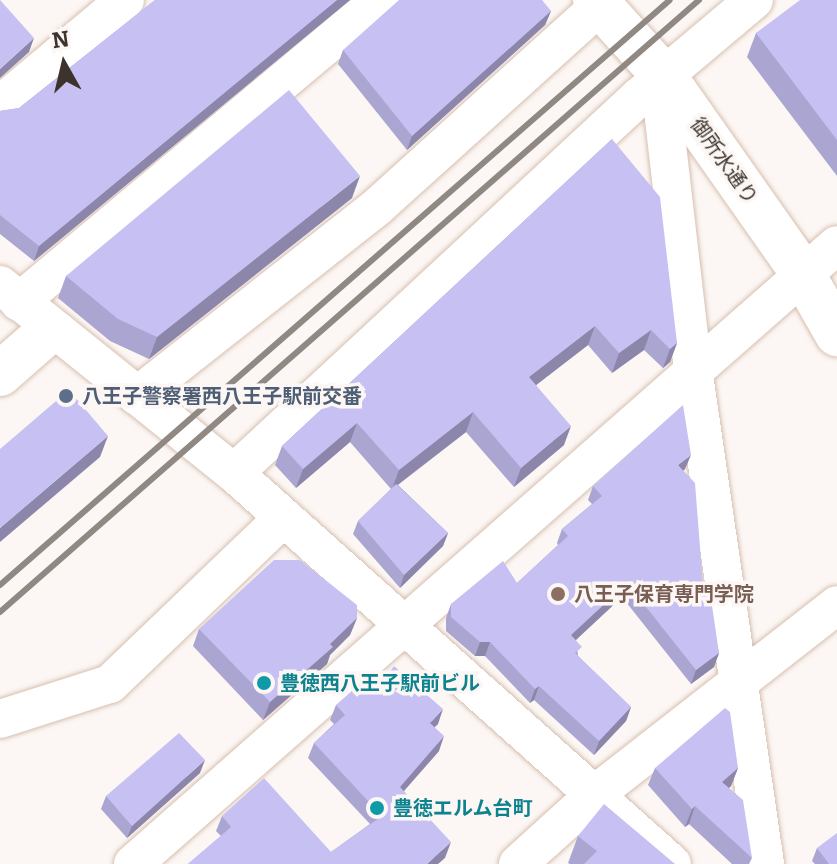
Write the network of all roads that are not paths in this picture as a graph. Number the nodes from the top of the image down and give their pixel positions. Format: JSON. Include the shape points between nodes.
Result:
{"nodes":[{"id":1,"x":125,"y":0,"type":"edge"},
{"id":2,"x":380,"y":0,"type":"edge"},
{"id":3,"x":754,"y":0,"type":"edge"},
{"id":4,"x":600,"y":2,"type":"edge"},
{"id":5,"x":664,"y":76,"type":"junction"},
{"id":6,"x":0,"y":105,"type":"edge"},
{"id":7,"x":837,"y":245,"type":"edge"},
{"id":8,"x":801,"y":271,"type":"junction"},
{"id":9,"x":9,"y":293,"type":"edge"},
{"id":10,"x":50,"y":330,"type":"junction"},
{"id":11,"x":837,"y":334,"type":"edge"},
{"id":12,"x":693,"y":368,"type":"junction"},
{"id":13,"x":0,"y":374,"type":"edge"},
{"id":14,"x":137,"y":396,"type":"junction"},
{"id":15,"x":234,"y":473,"type":"junction"},
{"id":16,"x":283,"y":518,"type":"junction"},
{"id":17,"x":837,"y":605,"type":"edge"},
{"id":18,"x":404,"y":626,"type":"junction"},
{"id":19,"x":741,"y":680,"type":"junction"},
{"id":20,"x":0,"y":719,"type":"edge"},
{"id":21,"x":594,"y":795,"type":"junction"},
{"id":22,"x":133,"y":864,"type":"edge"},
{"id":23,"x":518,"y":864,"type":"edge"},
{"id":24,"x":672,"y":864,"type":"edge"},
{"id":25,"x":765,"y":864,"type":"edge"}],
"edges":[{"from":1,"to":6,"type":"street"},
{"from":2,"to":9,"type":"street"},
{"from":3,"to":5,"type":"street"},
{"from":4,"to":5,"type":"street","name":"御所水通り"},
{"from":4,"to":14,"type":"street","via":[[377,207]]},
{"from":5,"to":8,"type":"street","name":"御所水通り"},
{"from":5,"to":12,"type":"street","via":[[664,119]]},
{"from":5,"to":15,"type":"street"},
{"from":7,"to":8,"type":"street"},
{"from":8,"to":11,"type":"street","name":"御所水通り"},
{"from":8,"to":12,"type":"street"},
{"from":9,"to":10,"type":"street"},
{"from":10,"to":13,"type":"street"},
{"from":10,"to":14,"type":"street"},
{"from":12,"to":18,"type":"street"},
{"from":12,"to":19,"type":"street"},
{"from":14,"to":15,"type":"street"},
{"from":15,"to":16,"type":"street"},
{"from":16,"to":18,"type":"street"},
{"from":16,"to":20,"type":"street","via":[[110,684]]},
{"from":17,"to":19,"type":"street"},
{"from":18,"to":21,"type":"street"},
{"from":18,"to":22,"type":"street"},
{"from":19,"to":21,"type":"street"},
{"from":19,"to":25,"type":"street"},
{"from":21,"to":23,"type":"street"},
{"from":21,"to":24,"type":"street"}]}
